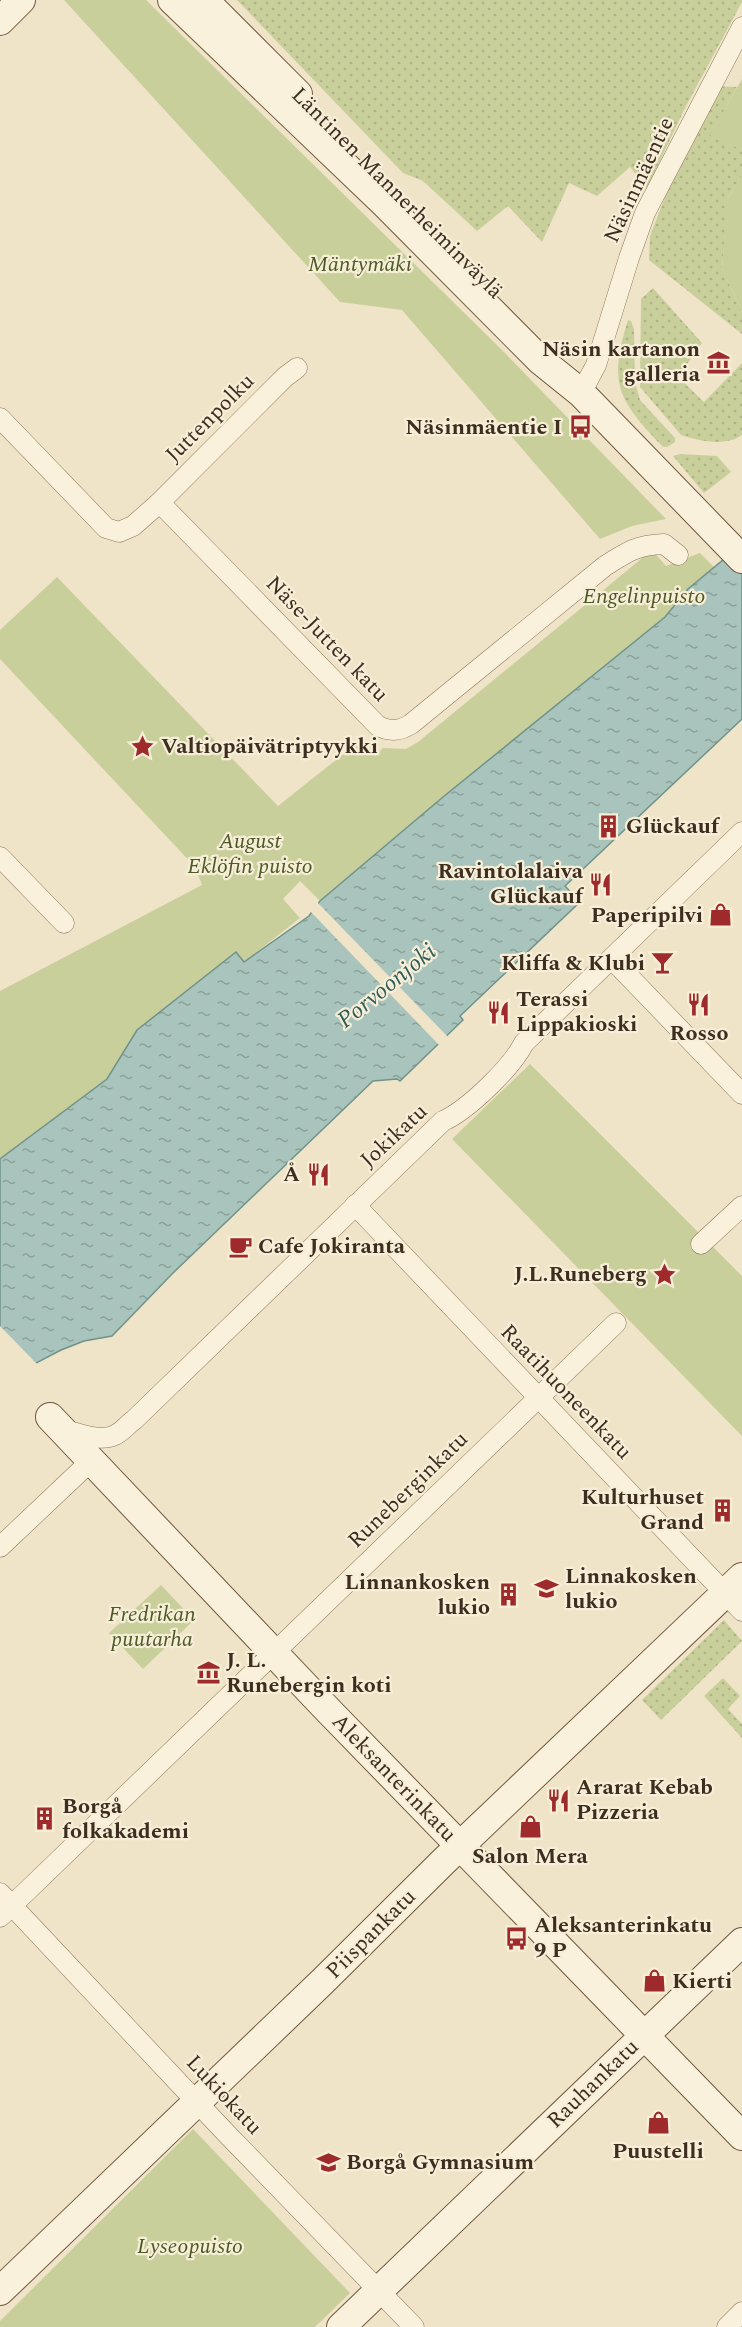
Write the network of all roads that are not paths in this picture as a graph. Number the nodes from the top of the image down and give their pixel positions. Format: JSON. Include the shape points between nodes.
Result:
{"nodes":[{"id":1,"x":172,"y":0,"type":"edge"},
{"id":2,"x":204,"y":0,"type":"edge"},
{"id":3,"x":742,"y":27,"type":"edge"},
{"id":4,"x":297,"y":368,"type":"dead end"},
{"id":5,"x":580,"y":393,"type":"junction"},
{"id":6,"x":0,"y":418,"type":"edge"},
{"id":7,"x":158,"y":504,"type":"junction"},
{"id":8,"x":678,"y":555,"type":"dead end"},
{"id":9,"x":742,"y":559,"type":"edge"},
{"id":10,"x":742,"y":832,"type":"edge"},
{"id":11,"x":0,"y":857,"type":"edge"},
{"id":12,"x":64,"y":923,"type":"dead end"},
{"id":13,"x":612,"y":959,"type":"junction"},
{"id":14,"x":742,"y":1094,"type":"edge"},
{"id":15,"x":355,"y":1205,"type":"junction"},
{"id":16,"x":742,"y":1206,"type":"edge"},
{"id":17,"x":701,"y":1244,"type":"dead end"},
{"id":18,"x":616,"y":1323,"type":"dead end"},
{"id":19,"x":539,"y":1398,"type":"junction"},
{"id":20,"x":55,"y":1423,"type":"joint"},
{"id":21,"x":91,"y":1461,"type":"junction"},
{"id":22,"x":0,"y":1547,"type":"edge"},
{"id":23,"x":736,"y":1594,"type":"edge"},
{"id":24,"x":274,"y":1653,"type":"junction"},
{"id":25,"x":460,"y":1846,"type":"junction"},
{"id":26,"x":4,"y":1905,"type":"edge"},
{"id":27,"x":742,"y":1942,"type":"edge"},
{"id":28,"x":644,"y":2035,"type":"junction"},
{"id":29,"x":197,"y":2101,"type":"junction"},
{"id":30,"x":742,"y":2136,"type":"edge"},
{"id":31,"x":0,"y":2291,"type":"edge"},
{"id":32,"x":379,"y":2291,"type":"junction"},
{"id":33,"x":742,"y":2312,"type":"edge"},
{"id":34,"x":341,"y":2327,"type":"edge"},
{"id":35,"x":414,"y":2327,"type":"edge"},
{"id":36,"x":727,"y":2327,"type":"edge"}],
"edges":[{"from":1,"to":5,"type":"main road","name":"Läntinen Mannerheiminväylä","via":[[540,360]]},
{"from":2,"to":5,"type":"main road","name":"Läntinen Mannerheiminväylä","via":[[552,348]]},
{"from":3,"to":5,"type":"street","name":"Näsinmäentie","via":[[645,213],[597,365]]},
{"from":4,"to":7,"type":"street","name":"Juttenpolku"},
{"from":5,"to":9,"type":"main road","name":"Läntinen Mannerheiminväylä"},
{"from":6,"to":7,"type":"street","via":[[106,528],[119,532],[133,526]]},
{"from":7,"to":8,"type":"street","name":"Näse-Jutten katu","via":[[180,520],[386,730],[411,724],[628,551],[645,544],[664,544]]},
{"from":10,"to":13,"type":"street","name":"Jokikatu"},
{"from":11,"to":12,"type":"street"},
{"from":13,"to":14,"type":"street"},
{"from":13,"to":15,"type":"street","name":"Jokikatu","via":[[524,1043],[517,1057],[480,1093],[458,1114],[443,1121]]},
{"from":15,"to":19,"type":"street","name":"Raatihuoneenkatu"},
{"from":15,"to":20,"type":"street","name":"Jokikatu","via":[[114,1436],[85,1435]]},
{"from":16,"to":17,"type":"street"},
{"from":18,"to":19,"type":"street","name":"Runeberginkatu"},
{"from":19,"to":23,"type":"street","name":"Raatihuoneenkatu"},
{"from":19,"to":24,"type":"street","name":"Runeberginkatu"},
{"from":20,"to":21,"type":"main road","name":"Aleksanterinkatu"},
{"from":21,"to":22,"type":"street"},
{"from":21,"to":24,"type":"main road","name":"Aleksanterinkatu"},
{"from":23,"to":25,"type":"main road","name":"Piispankatu"},
{"from":24,"to":25,"type":"main road","name":"Aleksanterinkatu"},
{"from":24,"to":26,"type":"street","name":"Runeberginkatu"},
{"from":25,"to":28,"type":"main road","name":"Aleksanterinkatu"},
{"from":25,"to":29,"type":"main road","name":"Piispankatu"},
{"from":26,"to":29,"type":"street","name":"Lukiokatu"},
{"from":27,"to":28,"type":"main road","name":"Rauhankatu"},
{"from":28,"to":30,"type":"main road","name":"Aleksanterinkatu"},
{"from":28,"to":32,"type":"main road","name":"Rauhankatu"},
{"from":29,"to":31,"type":"main road","name":"Piispankatu"},
{"from":29,"to":32,"type":"street","name":"Lukiokatu"},
{"from":32,"to":34,"type":"main road","name":"Rauhankatu"},
{"from":32,"to":35,"type":"street","name":"Lukiokatu"},
{"from":33,"to":36,"type":"street"}]}
